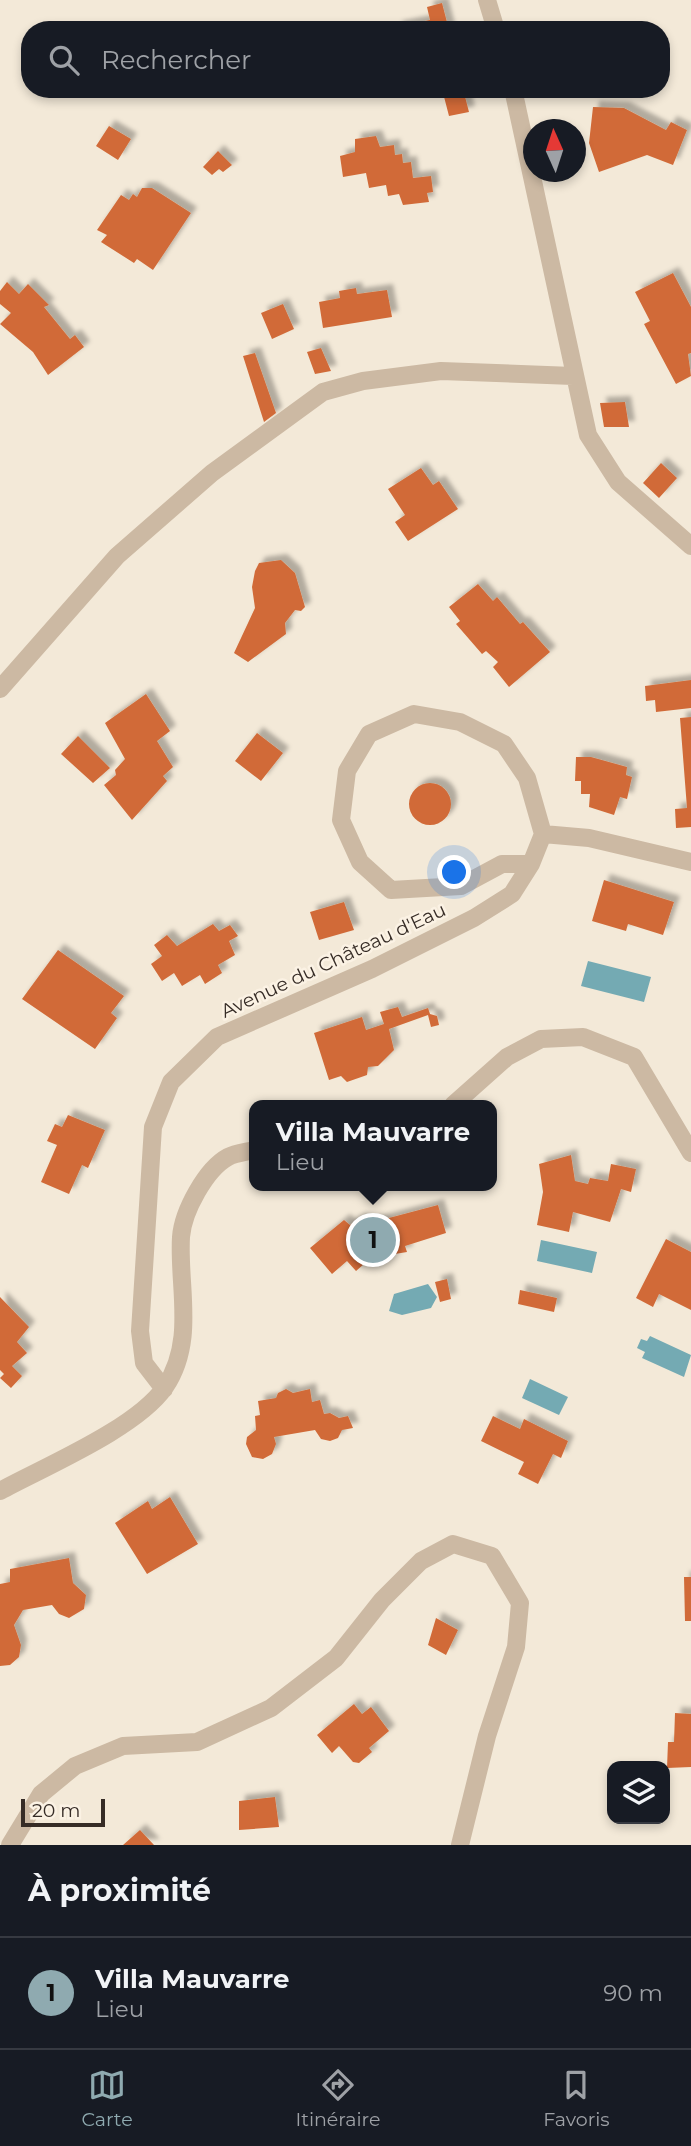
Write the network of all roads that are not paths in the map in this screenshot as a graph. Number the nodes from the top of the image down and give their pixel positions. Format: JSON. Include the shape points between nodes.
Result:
{"nodes":[{"id":1,"x":487,"y":0,"type":"edge"},
{"id":2,"x":493,"y":21,"type":"edge"},
{"id":3,"x":515,"y":98,"type":"edge"},
{"id":4,"x":573,"y":376,"type":"junction"},
{"id":5,"x":691,"y":546,"type":"edge"},
{"id":6,"x":0,"y":689,"type":"edge"},
{"id":7,"x":543,"y":834,"type":"junction"},
{"id":8,"x":691,"y":863,"type":"edge"},
{"id":9,"x":531,"y":864,"type":"junction"},
{"id":10,"x":459,"y":1100,"type":"edge"},
{"id":11,"x":249,"y":1151,"type":"edge"},
{"id":12,"x":691,"y":1153,"type":"edge"},
{"id":13,"x":164,"y":1389,"type":"junction"},
{"id":14,"x":0,"y":1491,"type":"edge"},
{"id":15,"x":10,"y":1845,"type":"edge"},
{"id":16,"x":460,"y":1845,"type":"edge"}],
"edges":[{"from":1,"to":2,"type":"street"},
{"from":3,"to":4,"type":"street"},
{"from":4,"to":5,"type":"street","via":[[588,435],[618,482]]},
{"from":4,"to":6,"type":"street","via":[[441,371],[363,381],[323,393],[212,474],[117,555]]},
{"from":7,"to":8,"type":"street","via":[[589,838]]},
{"from":7,"to":9,"type":"street","name":"Avenue du Château d'Eau"},
{"from":7,"to":9,"type":"street","name":"Avenue du Château d'Eau","via":[[527,778],[504,744],[460,722],[414,714],[369,734],[347,771],[341,820],[360,862],[391,890],[461,887],[502,864]]},
{"from":9,"to":13,"type":"street","name":"Avenue du Château d'Eau","via":[[512,894],[483,912],[372,969],[217,1037],[171,1082],[153,1127],[140,1331],[144,1363]]},
{"from":10,"to":12,"type":"street","via":[[507,1057],[541,1039],[583,1037],[634,1057]]},
{"from":11,"to":13,"type":"street","via":[[228,1157],[200,1183],[181,1234],[185,1318],[178,1365]]},
{"from":13,"to":14,"type":"street","via":[[126,1423]]},
{"from":15,"to":16,"type":"street","via":[[41,1794],[75,1766],[123,1746],[197,1742],[271,1708],[336,1658],[382,1600],[421,1561],[453,1544],[492,1556],[520,1603],[516,1647],[487,1736]]}]}
